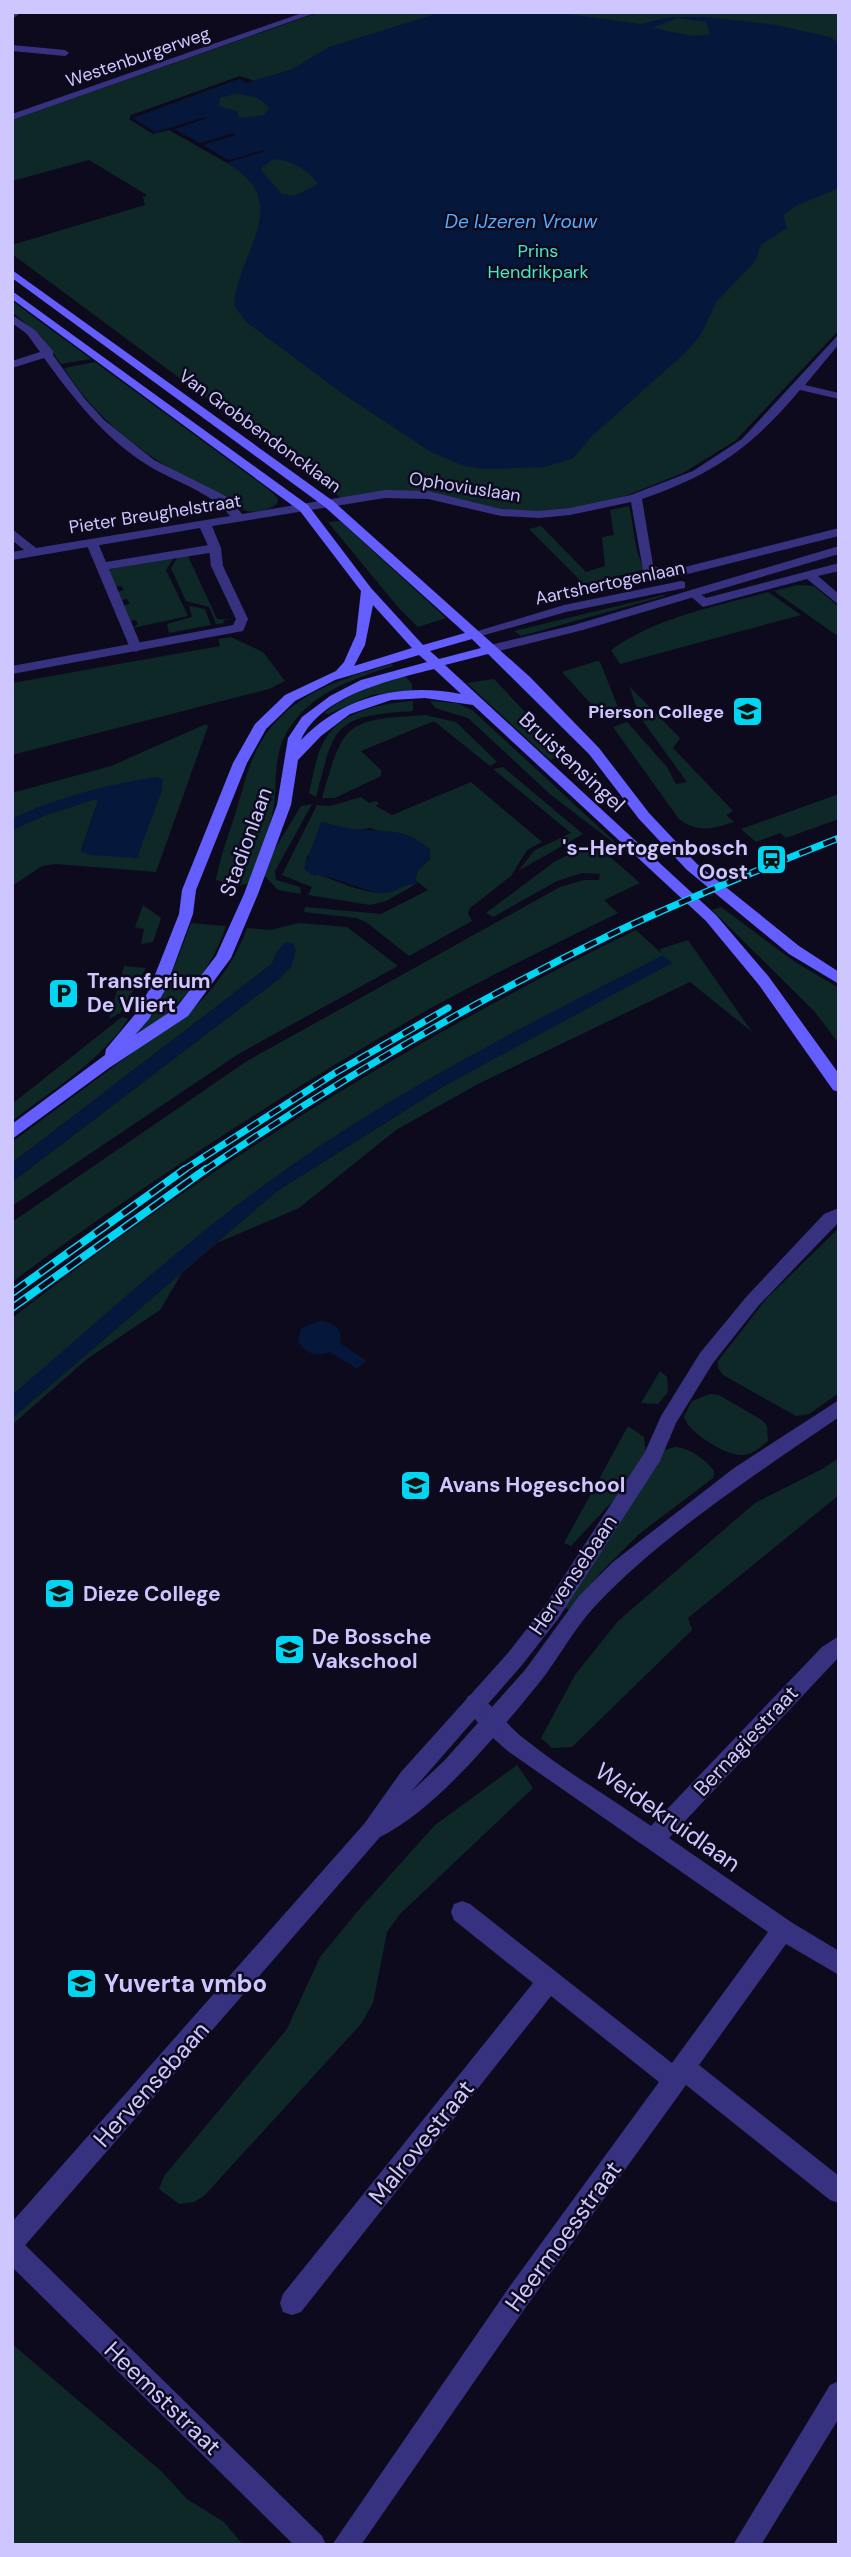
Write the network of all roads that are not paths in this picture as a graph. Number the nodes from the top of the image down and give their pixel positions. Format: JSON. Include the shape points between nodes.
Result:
{"nodes":[{"id":1,"x":18,"y":12,"type":"edge"},
{"id":2,"x":314,"y":12,"type":"edge"},
{"id":3,"x":12,"y":17,"type":"edge"},
{"id":4,"x":12,"y":48,"type":"edge"},
{"id":5,"x":65,"y":53,"type":"dead end"},
{"id":6,"x":12,"y":117,"type":"edge"},
{"id":7,"x":12,"y":273,"type":"edge"},
{"id":8,"x":12,"y":294,"type":"edge"},
{"id":9,"x":12,"y":318,"type":"edge"},
{"id":10,"x":839,"y":337,"type":"edge"},
{"id":11,"x":49,"y":353,"type":"junction"},
{"id":12,"x":12,"y":365,"type":"edge"},
{"id":13,"x":797,"y":386,"type":"junction"},
{"id":14,"x":839,"y":396,"type":"edge"},
{"id":15,"x":636,"y":496,"type":"junction"},
{"id":16,"x":329,"y":504,"type":"junction"},
{"id":17,"x":304,"y":508,"type":"junction"},
{"id":18,"x":239,"y":519,"type":"junction"},
{"id":19,"x":205,"y":525,"type":"junction"},
{"id":20,"x":839,"y":532,"type":"edge"},
{"id":21,"x":12,"y":533,"type":"edge"},
{"id":22,"x":92,"y":543,"type":"junction"},
{"id":23,"x":215,"y":548,"type":"junction"},
{"id":24,"x":839,"y":550,"type":"edge"},
{"id":25,"x":33,"y":552,"type":"junction"},
{"id":26,"x":12,"y":556,"type":"edge"},
{"id":27,"x":102,"y":566,"type":"junction"},
{"id":28,"x":839,"y":567,"type":"edge"},
{"id":29,"x":754,"y":572,"type":"junction"},
{"id":30,"x":808,"y":575,"type":"junction"},
{"id":31,"x":368,"y":591,"type":"junction"},
{"id":32,"x":693,"y":593,"type":"junction"},
{"id":33,"x":839,"y":601,"type":"edge"},
{"id":34,"x":474,"y":634,"type":"junction"},
{"id":35,"x":136,"y":648,"type":"junction"},
{"id":36,"x":420,"y":649,"type":"junction"},
{"id":37,"x":491,"y":649,"type":"junction"},
{"id":38,"x":435,"y":663,"type":"junction"},
{"id":39,"x":13,"y":669,"type":"edge"},
{"id":40,"x":341,"y":673,"type":"junction"},
{"id":41,"x":477,"y":703,"type":"junction"},
{"id":42,"x":292,"y":759,"type":"junction"},
{"id":43,"x":839,"y":979,"type":"edge"},
{"id":44,"x":103,"y":1064,"type":"junction"},
{"id":45,"x":839,"y":1086,"type":"edge"},
{"id":46,"x":12,"y":1133,"type":"edge"},
{"id":47,"x":839,"y":1214,"type":"edge"},
{"id":48,"x":839,"y":1407,"type":"edge"},
{"id":49,"x":839,"y":1646,"type":"edge"},
{"id":50,"x":475,"y":1703,"type":"junction"},
{"id":51,"x":491,"y":1723,"type":"junction"},
{"id":52,"x":372,"y":1831,"type":"junction"},
{"id":53,"x":654,"y":1839,"type":"junction"},
{"id":54,"x":463,"y":1912,"type":"dead end"},
{"id":55,"x":783,"y":1930,"type":"junction"},
{"id":56,"x":839,"y":1964,"type":"edge"},
{"id":57,"x":550,"y":1980,"type":"junction"},
{"id":58,"x":681,"y":2075,"type":"junction"},
{"id":59,"x":839,"y":2191,"type":"edge"},
{"id":60,"x":12,"y":2241,"type":"edge"},
{"id":61,"x":12,"y":2250,"type":"edge"},
{"id":62,"x":292,"y":2303,"type":"dead end"},
{"id":63,"x":839,"y":2395,"type":"edge"},
{"id":64,"x":313,"y":2545,"type":"edge"},
{"id":65,"x":345,"y":2545,"type":"edge"},
{"id":66,"x":746,"y":2545,"type":"edge"}],
"edges":[{"from":1,"to":3,"type":"street"},
{"from":2,"to":6,"type":"street","name":"Westenburgerweg"},
{"from":4,"to":5,"type":"street"},
{"from":7,"to":16,"type":"main road","name":"Van Grobbendoncklaan"},
{"from":8,"to":17,"type":"main road","name":"Van Grobbendoncklaan"},
{"from":9,"to":11,"type":"street"},
{"from":10,"to":13,"type":"street","name":"Ophoviuslaan"},
{"from":11,"to":12,"type":"street"},
{"from":11,"to":18,"type":"street","via":[[80,400],[109,430],[150,462],[224,499]]},
{"from":13,"to":14,"type":"street"},
{"from":13,"to":15,"type":"street","name":"Ophoviuslaan","via":[[730,454],[684,479]]},
{"from":15,"to":16,"type":"street","name":"Ophoviuslaan","via":[[538,516],[482,509],[427,495],[385,494]]},
{"from":15,"to":20,"type":"street","name":"Aartshertogenlaan","via":[[647,565],[656,574],[673,575]]},
{"from":16,"to":17,"type":"street","name":"Pieter Breughelstraat"},
{"from":16,"to":34,"type":"main road","name":"Van Grobbendoncklaan"},
{"from":17,"to":18,"type":"street","name":"Pieter Breughelstraat"},
{"from":17,"to":31,"type":"main road","name":"Van Grobbendoncklaan"},
{"from":18,"to":19,"type":"street","name":"Pieter Breughelstraat"},
{"from":19,"to":22,"type":"street","name":"Pieter Breughelstraat"},
{"from":19,"to":23,"type":"street"},
{"from":21,"to":25,"type":"street"},
{"from":22,"to":25,"type":"street","name":"Pieter Breughelstraat"},
{"from":22,"to":27,"type":"street"},
{"from":23,"to":27,"type":"street"},
{"from":23,"to":35,"type":"street","via":[[217,566],[242,619],[238,628]]},
{"from":24,"to":29,"type":"street","name":"Aartshertogenlaan"},
{"from":25,"to":26,"type":"street","name":"Pieter Breughelstraat"},
{"from":27,"to":35,"type":"street"},
{"from":28,"to":30,"type":"street","name":"Aartshertogenlaan"},
{"from":29,"to":32,"type":"street","name":"Aartshertogenlaan"},
{"from":29,"to":34,"type":"street","name":"Aartshertogenlaan","via":[[564,609]]},
{"from":30,"to":32,"type":"street","name":"Aartshertogenlaan","via":[[703,603]]},
{"from":30,"to":33,"type":"street"},
{"from":31,"to":36,"type":"main road","name":"Van Grobbendoncklaan"},
{"from":31,"to":40,"type":"main road","via":[[357,654]]},
{"from":32,"to":37,"type":"street","name":"Aartshertogenlaan"},
{"from":34,"to":36,"type":"main road"},
{"from":34,"to":37,"type":"main road","name":"Bruistensingel"},
{"from":35,"to":39,"type":"street"},
{"from":36,"to":38,"type":"main road","name":"Bruistensingel"},
{"from":36,"to":40,"type":"main road","name":"Stadionlaan"},
{"from":37,"to":38,"type":"main road"},
{"from":37,"to":43,"type":"main road","name":"Bruistensingel","via":[[594,751],[644,816],[692,867],[794,950]]},
{"from":38,"to":41,"type":"main road","name":"Bruistensingel"},
{"from":38,"to":42,"type":"main road","name":"Stadionlaan","via":[[366,683],[335,699],[302,725]]},
{"from":40,"to":44,"type":"main road","name":"Stadionlaan","via":[[290,698],[251,739],[189,890],[186,914],[156,990]]},
{"from":41,"to":42,"type":"main road","via":[[423,695],[370,701],[326,724]]},
{"from":41,"to":45,"type":"main road","name":"Bruistensingel","via":[[711,918],[764,981]]},
{"from":42,"to":44,"type":"main road","name":"Stadionlaan","via":[[284,804],[223,958],[182,1012]]},
{"from":44,"to":46,"type":"main road","name":"Stadionlaan"},
{"from":47,"to":50,"type":"street","name":"Hervensebaan","via":[[758,1292],[694,1374],[653,1456],[592,1549],[535,1634]]},
{"from":48,"to":51,"type":"street","name":"Hervensebaan","via":[[741,1474],[620,1568],[586,1602]]},
{"from":49,"to":53,"type":"street","name":"Bernagiestraat"},
{"from":50,"to":51,"type":"street","name":"Weidekruidlaan"},
{"from":50,"to":52,"type":"street","name":"Hervensebaan","via":[[388,1804]]},
{"from":51,"to":52,"type":"street","name":"Hervensebaan","via":[[407,1810]]},
{"from":51,"to":53,"type":"street","name":"Weidekruidlaan"},
{"from":52,"to":60,"type":"street","name":"Hervensebaan"},
{"from":53,"to":55,"type":"street","name":"Weidekruidlaan"},
{"from":54,"to":57,"type":"street"},
{"from":55,"to":56,"type":"street","name":"Weidekruidlaan"},
{"from":55,"to":58,"type":"street","name":"Heermoesstraat"},
{"from":57,"to":58,"type":"street"},
{"from":57,"to":62,"type":"street","name":"Malrovestraat"},
{"from":58,"to":59,"type":"street"},
{"from":58,"to":65,"type":"street","name":"Heermoesstraat","via":[[519,2295]]},
{"from":61,"to":64,"type":"street","name":"Heemststraat"},
{"from":63,"to":66,"type":"street"}]}
